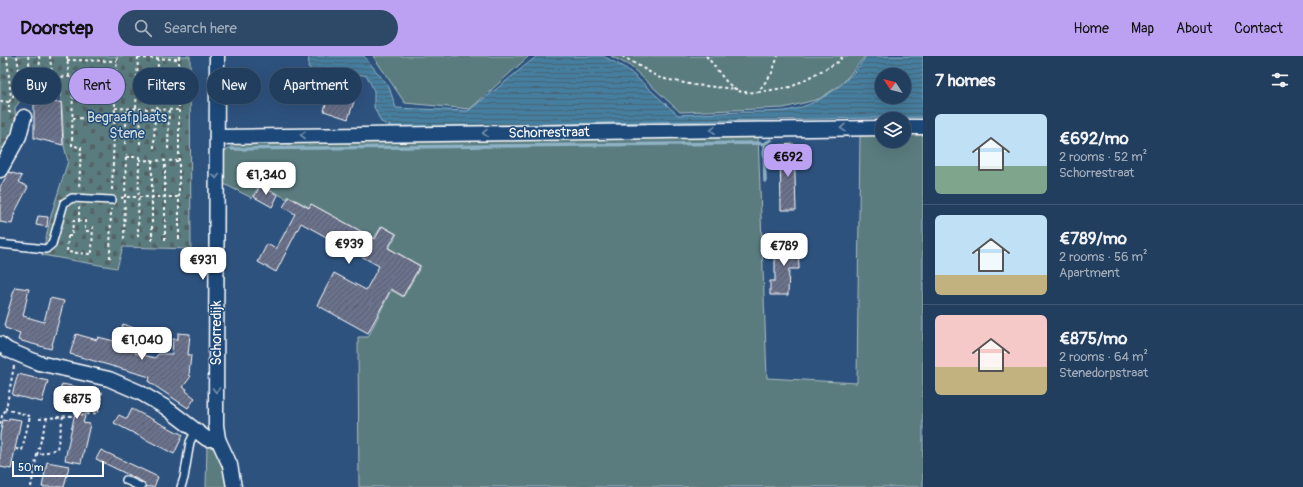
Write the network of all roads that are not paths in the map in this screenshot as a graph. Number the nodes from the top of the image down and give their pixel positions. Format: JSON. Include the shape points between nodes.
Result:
{"nodes":[{"id":1,"x":217,"y":56,"type":"edge"},
{"id":2,"x":24,"y":117,"type":"road end"},
{"id":3,"x":911,"y":127,"type":"edge"},
{"id":4,"x":923,"y":127,"type":"edge"},
{"id":5,"x":875,"y":128,"type":"edge"},
{"id":6,"x":216,"y":137,"type":"junction"},
{"id":7,"x":0,"y":170,"type":"edge"},
{"id":8,"x":112,"y":200,"type":"road end"},
{"id":9,"x":0,"y":244,"type":"edge"},
{"id":10,"x":0,"y":344,"type":"edge"},
{"id":11,"x":196,"y":430,"type":"junction"},
{"id":12,"x":218,"y":439,"type":"junction"},
{"id":13,"x":126,"y":480,"type":"dead end"},
{"id":14,"x":141,"y":487,"type":"edge"},
{"id":15,"x":181,"y":487,"type":"edge"},
{"id":16,"x":234,"y":487,"type":"edge"}],
"edges":[{"from":1,"to":6,"type":"street","name":"Schorredijk"},
{"from":2,"to":7,"type":"street","via":[[19,136]]},
{"from":3,"to":4,"type":"street"},
{"from":5,"to":6,"type":"street","name":"Schorrestraat","one_way":true},
{"from":6,"to":12,"type":"street","name":"Schorredijk","one_way":true},
{"from":8,"to":9,"type":"lane","via":[[72,198],[64,203],[52,244],[46,249]]},
{"from":10,"to":11,"type":"street","via":[[40,363],[109,379],[139,392]]},
{"from":11,"to":12,"type":"street","via":[[207,439]]},
{"from":11,"to":15,"type":"lane","via":[[190,442]]},
{"from":12,"to":16,"type":"street","name":"Schorredijk","via":[[230,465]]},
{"from":13,"to":14,"type":"lane"}]}
